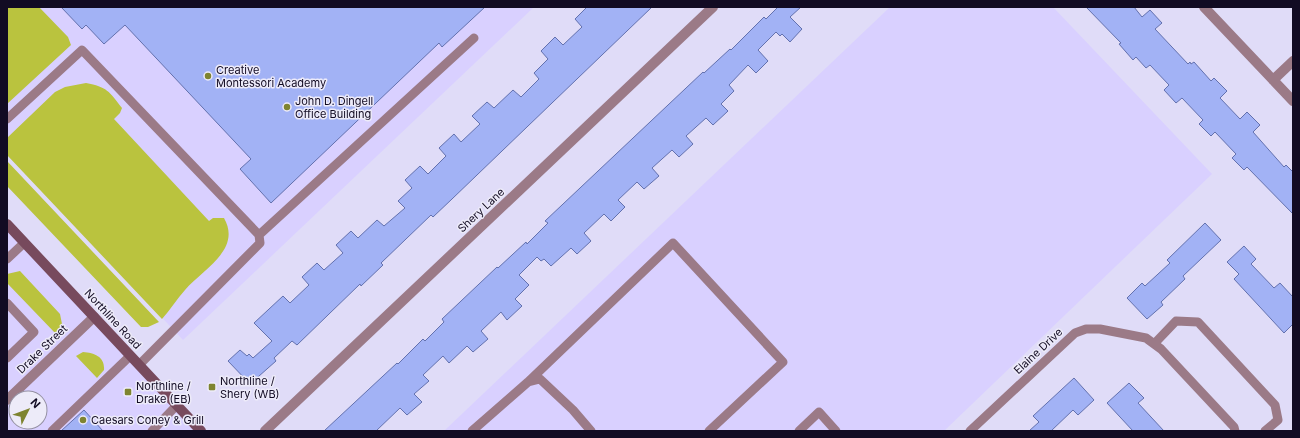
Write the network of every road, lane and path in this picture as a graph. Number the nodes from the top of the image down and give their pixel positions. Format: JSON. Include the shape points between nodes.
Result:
{"nodes":[{"id":1,"x":713,"y":7,"type":"edge"},
{"id":2,"x":1204,"y":7,"type":"edge"},
{"id":3,"x":474,"y":38,"type":"dead end"},
{"id":4,"x":1293,"y":62,"type":"edge"},
{"id":5,"x":1273,"y":80,"type":"junction"},
{"id":6,"x":1293,"y":101,"type":"edge"},
{"id":7,"x":7,"y":119,"type":"edge"},
{"id":8,"x":7,"y":224,"type":"edge"},
{"id":9,"x":259,"y":235,"type":"junction"},
{"id":10,"x":24,"y":243,"type":"junction"},
{"id":11,"x":7,"y":259,"type":"edge"},
{"id":12,"x":7,"y":303,"type":"edge"},
{"id":13,"x":94,"y":317,"type":"junction"},
{"id":14,"x":1154,"y":344,"type":"junction"},
{"id":15,"x":130,"y":356,"type":"junction"},
{"id":16,"x":7,"y":358,"type":"edge"},
{"id":17,"x":139,"y":365,"type":"junction"},
{"id":18,"x":528,"y":382,"type":"junction"},
{"id":19,"x":7,"y":400,"type":"edge"},
{"id":20,"x":177,"y":405,"type":"junction"},
{"id":21,"x":52,"y":431,"type":"edge"},
{"id":22,"x":152,"y":431,"type":"edge"},
{"id":23,"x":201,"y":431,"type":"edge"},
{"id":24,"x":265,"y":431,"type":"edge"},
{"id":25,"x":472,"y":431,"type":"edge"},
{"id":26,"x":591,"y":431,"type":"edge"},
{"id":27,"x":709,"y":431,"type":"edge"},
{"id":28,"x":799,"y":431,"type":"edge"},
{"id":29,"x":836,"y":431,"type":"edge"},
{"id":30,"x":970,"y":431,"type":"edge"},
{"id":31,"x":1235,"y":431,"type":"edge"},
{"id":32,"x":1265,"y":431,"type":"edge"}],
"edges":[{"from":1,"to":24,"type":"street","name":"Shery Lane"},
{"from":2,"to":5,"type":"street"},
{"from":3,"to":9,"type":"lane"},
{"from":4,"to":5,"type":"street"},
{"from":5,"to":6,"type":"street"},
{"from":7,"to":9,"type":"lane","via":[[82,50]]},
{"from":8,"to":10,"type":"main road","name":"Northline Road"},
{"from":9,"to":17,"type":"lane","via":[[260,243]]},
{"from":10,"to":11,"type":"lane"},
{"from":10,"to":13,"type":"main road","name":"Northline Road"},
{"from":12,"to":16,"type":"lane","via":[[34,332]]},
{"from":13,"to":15,"type":"main road","name":"Northline Road"},
{"from":13,"to":19,"type":"street","name":"Drake Street"},
{"from":14,"to":30,"type":"lane","name":"Elaine Drive","via":[[1146,338],[1100,329],[1075,332]]},
{"from":14,"to":31,"type":"lane","name":"Elaine Drive"},
{"from":14,"to":32,"type":"lane","via":[[1176,321],[1198,322],[1275,405],[1278,420]]},
{"from":15,"to":17,"type":"main road","name":"Northline Road"},
{"from":15,"to":21,"type":"lane"},
{"from":17,"to":20,"type":"main road","name":"Northline Road"},
{"from":18,"to":25,"type":"lane"},
{"from":18,"to":26,"type":"lane","via":[[540,379]]},
{"from":18,"to":27,"type":"lane","via":[[674,243],[783,362]]},
{"from":20,"to":22,"type":"lane"},
{"from":20,"to":23,"type":"main road","name":"Northline Road"},
{"from":28,"to":29,"type":"lane","via":[[819,412]]}]}
